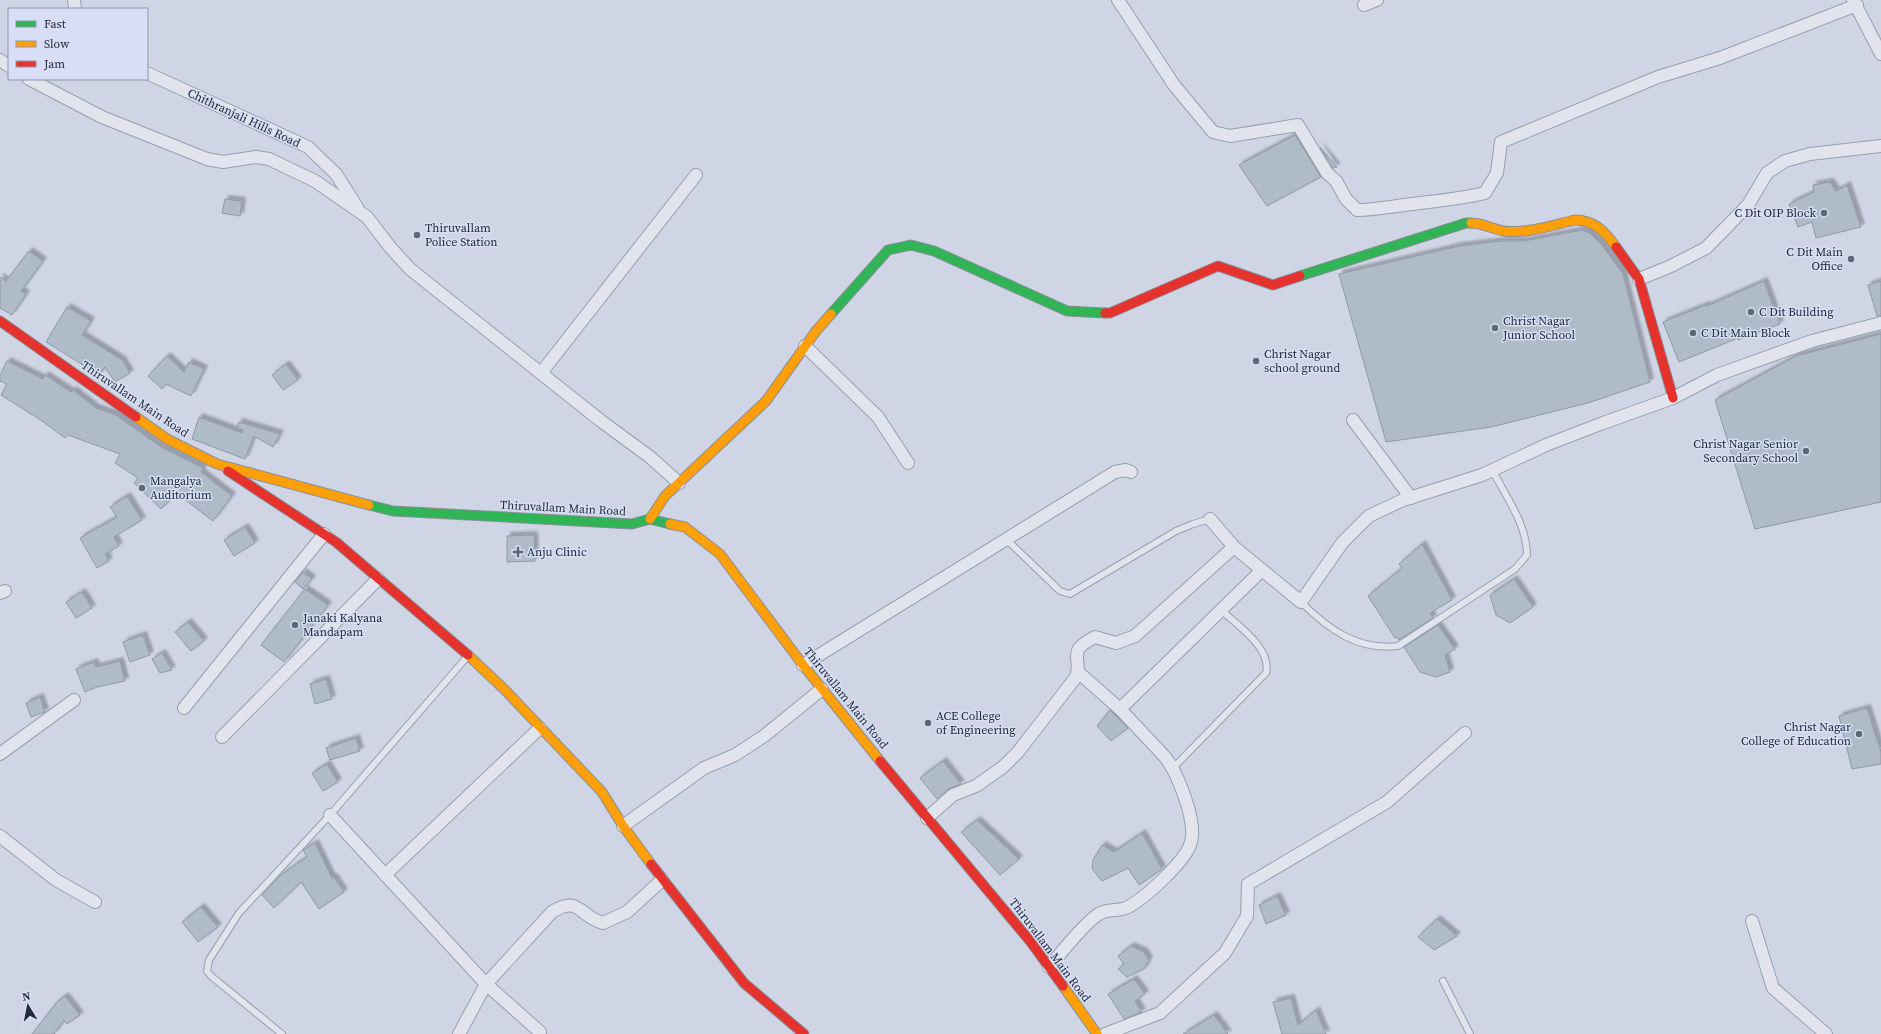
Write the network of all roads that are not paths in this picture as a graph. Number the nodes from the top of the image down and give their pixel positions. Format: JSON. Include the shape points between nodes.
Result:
{"nodes":[{"id":1,"x":1118,"y":0,"type":"edge"},
{"id":2,"x":1377,"y":0,"type":"edge"},
{"id":3,"x":1855,"y":2,"type":"edge"},
{"id":4,"x":1364,"y":5,"type":"dead end"},
{"id":5,"x":1881,"y":54,"type":"edge"},
{"id":6,"x":148,"y":73,"type":"edge"},
{"id":7,"x":32,"y":80,"type":"edge"},
{"id":8,"x":1881,"y":146,"type":"edge"},
{"id":9,"x":696,"y":175,"type":"dead end"},
{"id":10,"x":361,"y":213,"type":"junction"},
{"id":11,"x":1639,"y":279,"type":"junction"},
{"id":12,"x":0,"y":321,"type":"edge"},
{"id":13,"x":1881,"y":323,"type":"edge"},
{"id":14,"x":805,"y":346,"type":"junction"},
{"id":15,"x":541,"y":373,"type":"junction"},
{"id":16,"x":1673,"y":398,"type":"junction"},
{"id":17,"x":1353,"y":420,"type":"dead end"},
{"id":18,"x":908,"y":463,"type":"dead end"},
{"id":19,"x":217,"y":464,"type":"junction"},
{"id":20,"x":1492,"y":470,"type":"junction"},
{"id":21,"x":1131,"y":472,"type":"dead end"},
{"id":22,"x":679,"y":482,"type":"junction"},
{"id":23,"x":1411,"y":498,"type":"junction"},
{"id":24,"x":650,"y":519,"type":"junction"},
{"id":25,"x":1210,"y":519,"type":"joint"},
{"id":26,"x":324,"y":534,"type":"junction"},
{"id":27,"x":1006,"y":539,"type":"junction"},
{"id":28,"x":1234,"y":547,"type":"junction"},
{"id":29,"x":1262,"y":570,"type":"junction"},
{"id":30,"x":378,"y":579,"type":"junction"},
{"id":31,"x":1301,"y":602,"type":"junction"},
{"id":32,"x":1221,"y":610,"type":"junction"},
{"id":33,"x":468,"y":655,"type":"junction"},
{"id":34,"x":803,"y":665,"type":"junction"},
{"id":35,"x":1078,"y":672,"type":"junction"},
{"id":36,"x":822,"y":689,"type":"junction"},
{"id":37,"x":74,"y":700,"type":"dead end"},
{"id":38,"x":184,"y":708,"type":"dead end"},
{"id":39,"x":1120,"y":709,"type":"junction"},
{"id":40,"x":540,"y":728,"type":"junction"},
{"id":41,"x":1465,"y":733,"type":"dead end"},
{"id":42,"x":222,"y":737,"type":"dead end"},
{"id":43,"x":0,"y":754,"type":"edge"},
{"id":44,"x":1173,"y":768,"type":"junction"},
{"id":45,"x":330,"y":815,"type":"junction"},
{"id":46,"x":927,"y":818,"type":"junction"},
{"id":47,"x":623,"y":826,"type":"junction"},
{"id":48,"x":0,"y":836,"type":"edge"},
{"id":49,"x":386,"y":875,"type":"junction"},
{"id":50,"x":662,"y":880,"type":"junction"},
{"id":51,"x":95,"y":902,"type":"dead end"},
{"id":52,"x":1752,"y":921,"type":"dead end"},
{"id":53,"x":1049,"y":967,"type":"junction"},
{"id":54,"x":1443,"y":981,"type":"dead end"},
{"id":55,"x":486,"y":984,"type":"junction"},
{"id":56,"x":540,"y":1032,"type":"dead end"},
{"id":57,"x":282,"y":1034,"type":"edge"},
{"id":58,"x":459,"y":1034,"type":"edge"},
{"id":59,"x":804,"y":1034,"type":"edge"},
{"id":60,"x":1097,"y":1034,"type":"edge"},
{"id":61,"x":1105,"y":1034,"type":"edge"},
{"id":62,"x":1470,"y":1034,"type":"edge"},
{"id":63,"x":1826,"y":1034,"type":"edge"}],
"edges":[{"from":1,"to":3,"type":"street","via":[[1174,85],[1213,132],[1230,136],[1298,125],[1327,173],[1336,181],[1356,210],[1446,201],[1485,193],[1497,173],[1501,142],[1658,77],[1720,58]]},
{"from":2,"to":4,"type":"street"},
{"from":3,"to":5,"type":"street"},
{"from":6,"to":10,"type":"street","name":"Chithranjali Hills Road","via":[[308,147],[336,174]]},
{"from":7,"to":10,"type":"street","via":[[102,117],[207,159],[223,162],[256,158],[282,164],[315,181]]},
{"from":8,"to":11,"type":"street","via":[[1810,154],[1785,161],[1767,173],[1748,205],[1706,248]]},
{"from":9,"to":15,"type":"street"},
{"from":10,"to":15,"type":"street","via":[[410,269]]},
{"from":11,"to":14,"type":"street","via":[[1608,236],[1595,224],[1584,220],[1522,231],[1504,231],[1478,223],[1466,223],[1273,285],[1258,282],[1218,266],[1110,313],[1087,313],[1068,312],[917,245],[901,245],[888,250]]},
{"from":11,"to":16,"type":"street"},
{"from":12,"to":19,"type":"street","name":"Thiruvallam Main Road","via":[[167,438]]},
{"from":13,"to":16,"type":"street","via":[[1812,341],[1718,375]]},
{"from":14,"to":18,"type":"street","via":[[878,417]]},
{"from":14,"to":22,"type":"street","via":[[766,401]]},
{"from":15,"to":22,"type":"street"},
{"from":16,"to":20,"type":"street","via":[[1546,445]]},
{"from":17,"to":23,"type":"street"},
{"from":19,"to":24,"type":"street","name":"Thiruvallam Main Road","via":[[392,511],[632,524]]},
{"from":19,"to":26,"type":"street"},
{"from":20,"to":23,"type":"street"},
{"from":20,"to":31,"type":"lane","via":[[1518,517],[1525,537],[1527,555],[1515,569],[1398,646],[1387,648],[1367,645],[1339,634]]},
{"from":21,"to":27,"type":"street","via":[[1115,472]]},
{"from":22,"to":24,"type":"street","via":[[665,496]]},
{"from":23,"to":31,"type":"street","via":[[1369,516],[1342,543]]},
{"from":24,"to":34,"type":"street","name":"Thiruvallam Main Road","via":[[685,527],[720,554]]},
{"from":25,"to":27,"type":"lane","via":[[1176,531],[1070,594],[1060,591]]},
{"from":25,"to":28,"type":"street"},
{"from":26,"to":30,"type":"street"},
{"from":26,"to":38,"type":"street"},
{"from":27,"to":34,"type":"street"},
{"from":28,"to":29,"type":"street"},
{"from":28,"to":35,"type":"street","via":[[1135,636],[1116,643],[1095,637],[1079,649],[1076,655]]},
{"from":29,"to":31,"type":"street"},
{"from":29,"to":32,"type":"street"},
{"from":30,"to":33,"type":"street"},
{"from":30,"to":42,"type":"street"},
{"from":32,"to":39,"type":"street"},
{"from":32,"to":44,"type":"lane","via":[[1261,648],[1268,666],[1266,672]]},
{"from":33,"to":40,"type":"street"},
{"from":33,"to":45,"type":"lane"},
{"from":34,"to":36,"type":"street","name":"Thiruvallam Main Road"},
{"from":35,"to":39,"type":"street"},
{"from":35,"to":46,"type":"street","via":[[1018,752],[976,786],[953,795]]},
{"from":36,"to":46,"type":"street","name":"Thiruvallam Main Road"},
{"from":36,"to":47,"type":"street","via":[[764,736],[735,755],[704,768]]},
{"from":37,"to":43,"type":"street"},
{"from":39,"to":44,"type":"street","via":[[1156,746]]},
{"from":40,"to":47,"type":"street","via":[[602,792]]},
{"from":40,"to":49,"type":"street"},
{"from":41,"to":61,"type":"street","via":[[1387,802],[1248,884],[1247,916],[1225,953],[1160,1013]]},
{"from":44,"to":53,"type":"street","via":[[1183,793],[1192,834],[1191,843],[1182,858],[1136,902],[1128,907],[1098,914]]},
{"from":45,"to":49,"type":"street"},
{"from":45,"to":57,"type":"lane","via":[[239,913],[207,966],[211,976]]},
{"from":46,"to":53,"type":"street","name":"Thiruvallam Main Road"},
{"from":47,"to":50,"type":"street"},
{"from":48,"to":51,"type":"street","via":[[56,880]]},
{"from":49,"to":55,"type":"street"},
{"from":50,"to":55,"type":"street","via":[[627,912],[603,923],[594,921],[570,904],[562,906],[552,912]]},
{"from":50,"to":59,"type":"street","via":[[744,983]]},
{"from":52,"to":63,"type":"street","via":[[1773,988]]},
{"from":53,"to":60,"type":"street","name":"Thiruvallam Main Road"},
{"from":54,"to":62,"type":"lane"},
{"from":55,"to":56,"type":"street"},
{"from":55,"to":58,"type":"street"}]}
